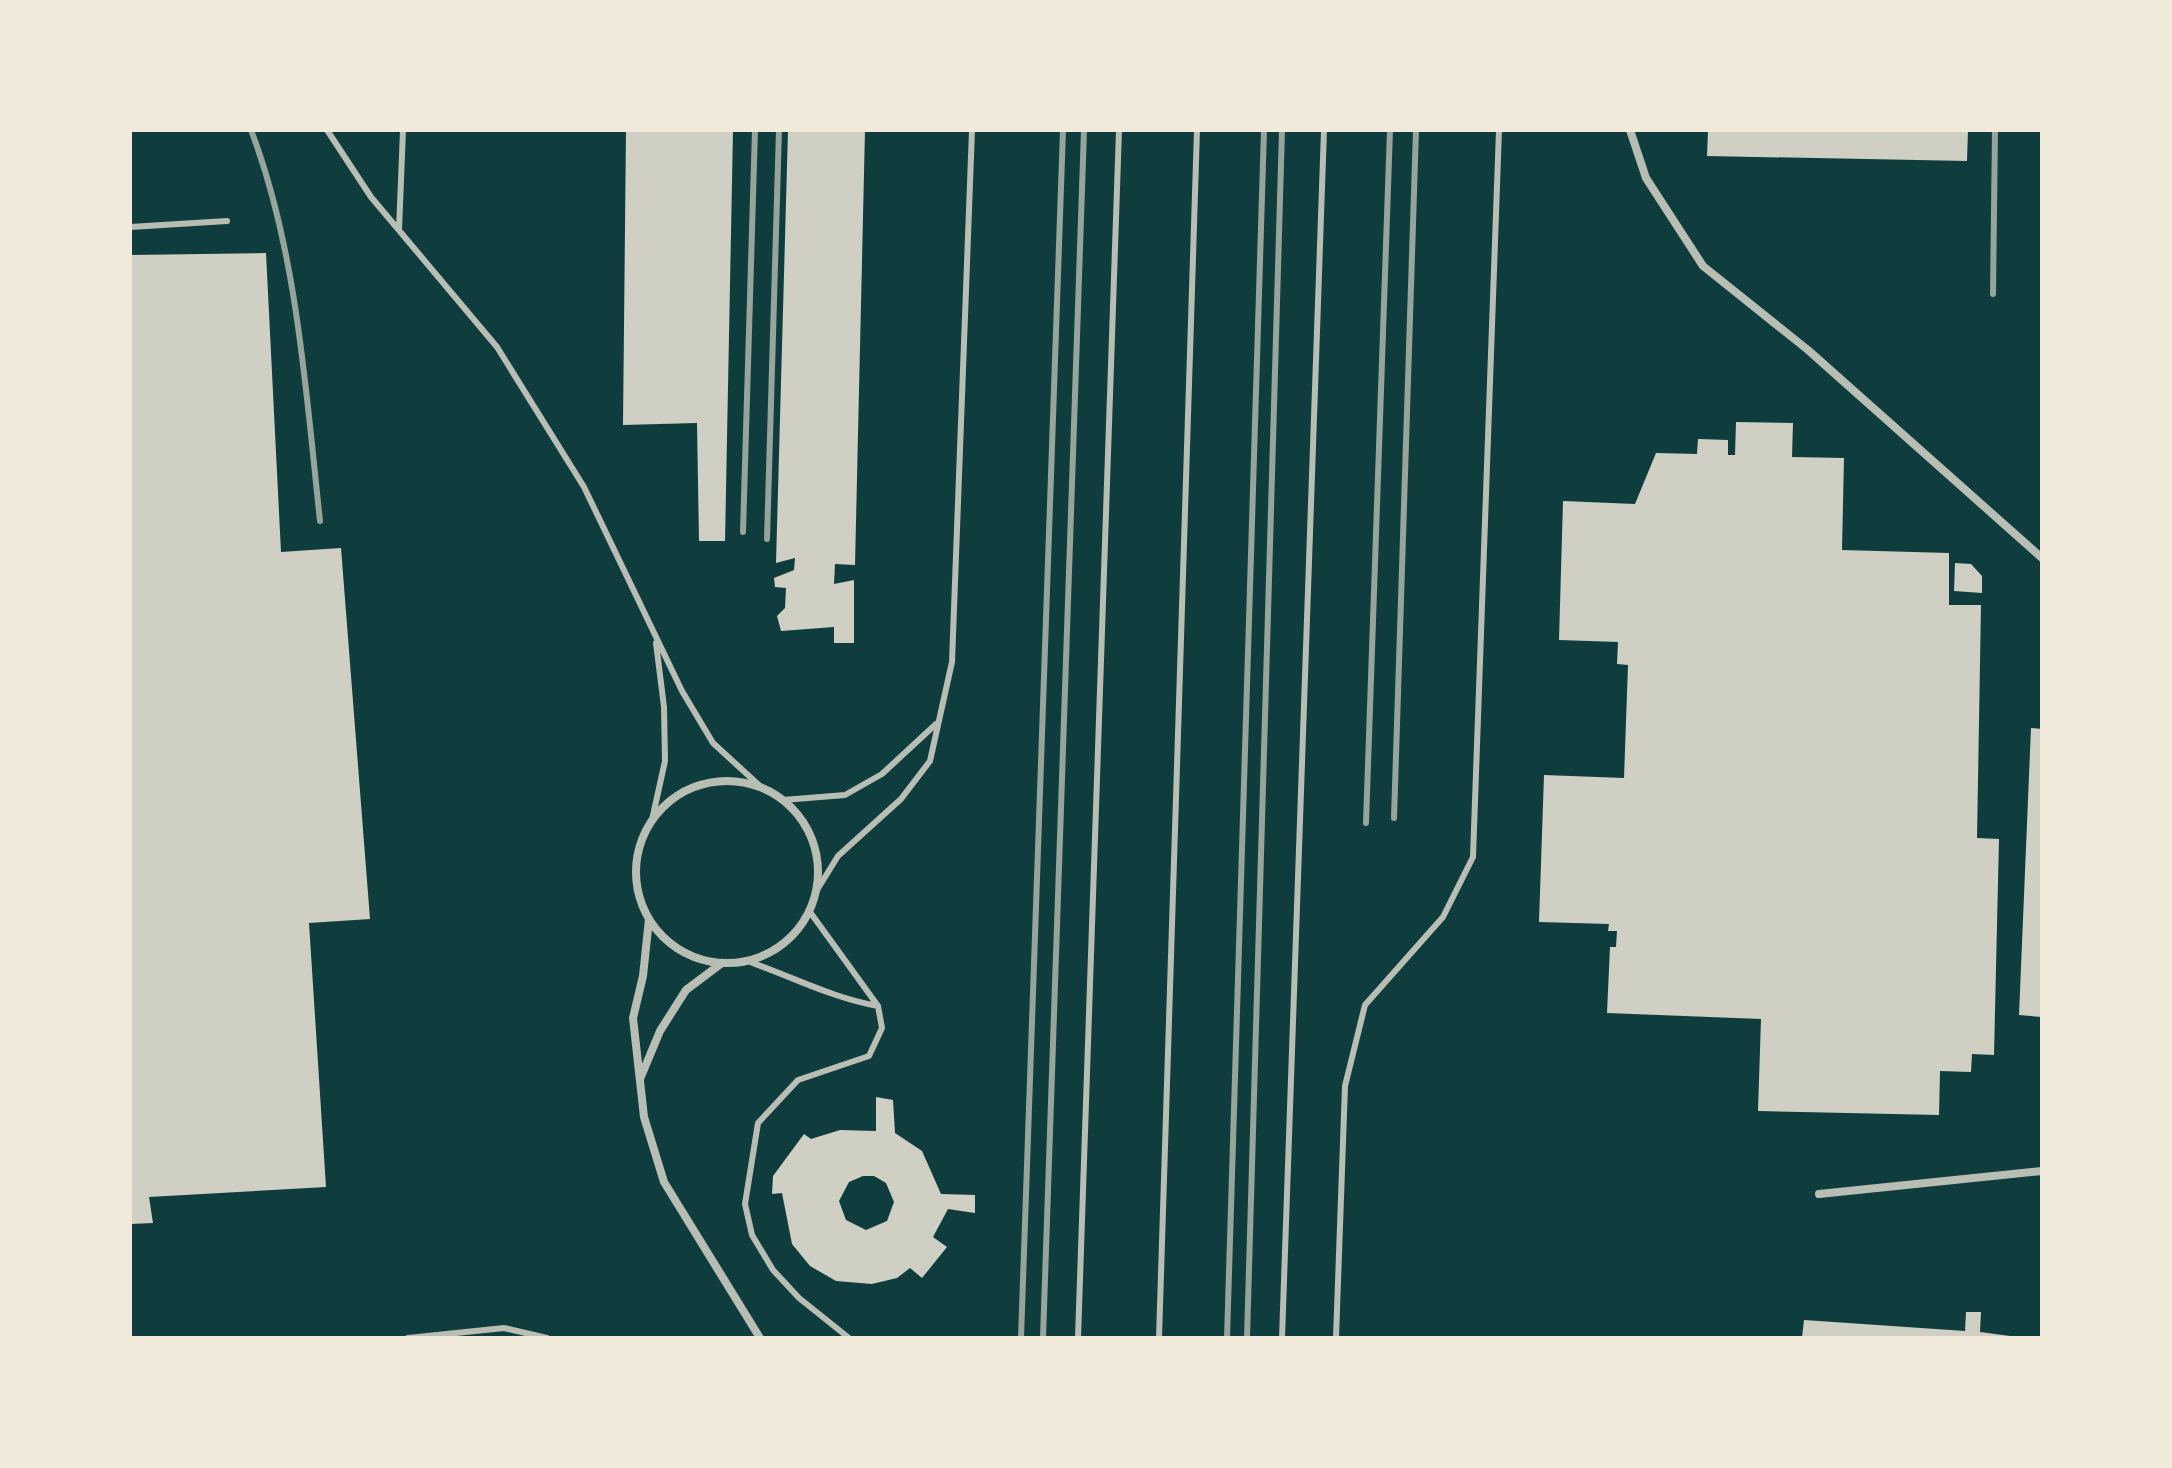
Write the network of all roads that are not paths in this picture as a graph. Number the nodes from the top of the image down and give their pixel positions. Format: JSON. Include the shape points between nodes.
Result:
{"nodes":[{"id":1,"x":327,"y":130,"type":"edge"},
{"id":2,"x":403,"y":130,"type":"edge"},
{"id":3,"x":972,"y":130,"type":"edge"},
{"id":4,"x":1119,"y":130,"type":"edge"},
{"id":5,"x":1197,"y":130,"type":"edge"},
{"id":6,"x":1324,"y":130,"type":"edge"},
{"id":7,"x":1499,"y":130,"type":"edge"},
{"id":8,"x":1630,"y":130,"type":"edge"},
{"id":9,"x":227,"y":221,"type":"dead end"},
{"id":10,"x":130,"y":227,"type":"edge"},
{"id":11,"x":399,"y":231,"type":"junction"},
{"id":12,"x":2042,"y":558,"type":"edge"},
{"id":13,"x":655,"y":635,"type":"junction"},
{"id":14,"x":936,"y":724,"type":"junction"},
{"id":15,"x":761,"y":787,"type":"junction"},
{"id":16,"x":783,"y":800,"type":"junction"},
{"id":17,"x":652,"y":820,"type":"junction"},
{"id":18,"x":817,"y":890,"type":"junction"},
{"id":19,"x":810,"y":912,"type":"junction"},
{"id":20,"x":649,"y":919,"type":"junction"},
{"id":21,"x":747,"y":961,"type":"junction"},
{"id":22,"x":722,"y":963,"type":"junction"},
{"id":23,"x":878,"y":1006,"type":"junction"},
{"id":24,"x":638,"y":1084,"type":"junction"},
{"id":25,"x":2042,"y":1171,"type":"edge"},
{"id":26,"x":1819,"y":1194,"type":"dead end"},
{"id":27,"x":408,"y":1338,"type":"edge"},
{"id":28,"x":547,"y":1338,"type":"edge"},
{"id":29,"x":760,"y":1338,"type":"edge"},
{"id":30,"x":849,"y":1338,"type":"edge"},
{"id":31,"x":1078,"y":1338,"type":"edge"},
{"id":32,"x":1159,"y":1338,"type":"edge"},
{"id":33,"x":1282,"y":1338,"type":"edge"},
{"id":34,"x":1336,"y":1338,"type":"edge"}],
"edges":[{"from":1,"to":11,"type":"lane"},
{"from":2,"to":11,"type":"lane"},
{"from":3,"to":14,"type":"lane","via":[[952,662]]},
{"from":4,"to":31,"type":"lane"},
{"from":5,"to":32,"type":"lane"},
{"from":6,"to":33,"type":"lane"},
{"from":7,"to":34,"type":"lane","via":[[1473,857],[1443,917],[1365,1005],[1345,1086]]},
{"from":8,"to":12,"type":"street","via":[[1646,178],[1703,266],[1808,350]]},
{"from":9,"to":10,"type":"lane"},
{"from":11,"to":13,"type":"lane","via":[[497,347],[584,487]]},
{"from":13,"to":15,"type":"lane","via":[[713,743]]},
{"from":13,"to":17,"type":"lane","via":[[665,761]]},
{"from":14,"to":16,"type":"lane","via":[[882,774],[845,795]]},
{"from":14,"to":18,"type":"lane","via":[[930,761],[901,799],[838,856]]},
{"from":15,"to":16,"type":"street"},
{"from":15,"to":17,"type":"street","via":[[731,780],[701,784],[673,798]]},
{"from":16,"to":18,"type":"street","via":[[813,840]]},
{"from":17,"to":20,"type":"street","via":[[640,843],[636,869]]},
{"from":18,"to":19,"type":"street"},
{"from":19,"to":21,"type":"street","via":[[773,952]]},
{"from":19,"to":23,"type":"lane"},
{"from":20,"to":22,"type":"street","via":[[668,942],[693,957]]},
{"from":20,"to":24,"type":"street","via":[[633,1018]]},
{"from":21,"to":22,"type":"street"},
{"from":21,"to":23,"type":"lane","via":[[841,999]]},
{"from":22,"to":24,"type":"street","via":[[686,990],[660,1031]]},
{"from":23,"to":30,"type":"lane","via":[[882,1028],[869,1056],[798,1080],[758,1123],[745,1204],[752,1235],[773,1270]]},
{"from":24,"to":29,"type":"street","via":[[664,1182]]},
{"from":25,"to":26,"type":"street"},
{"from":27,"to":28,"type":"lane","via":[[504,1328]]}]}
